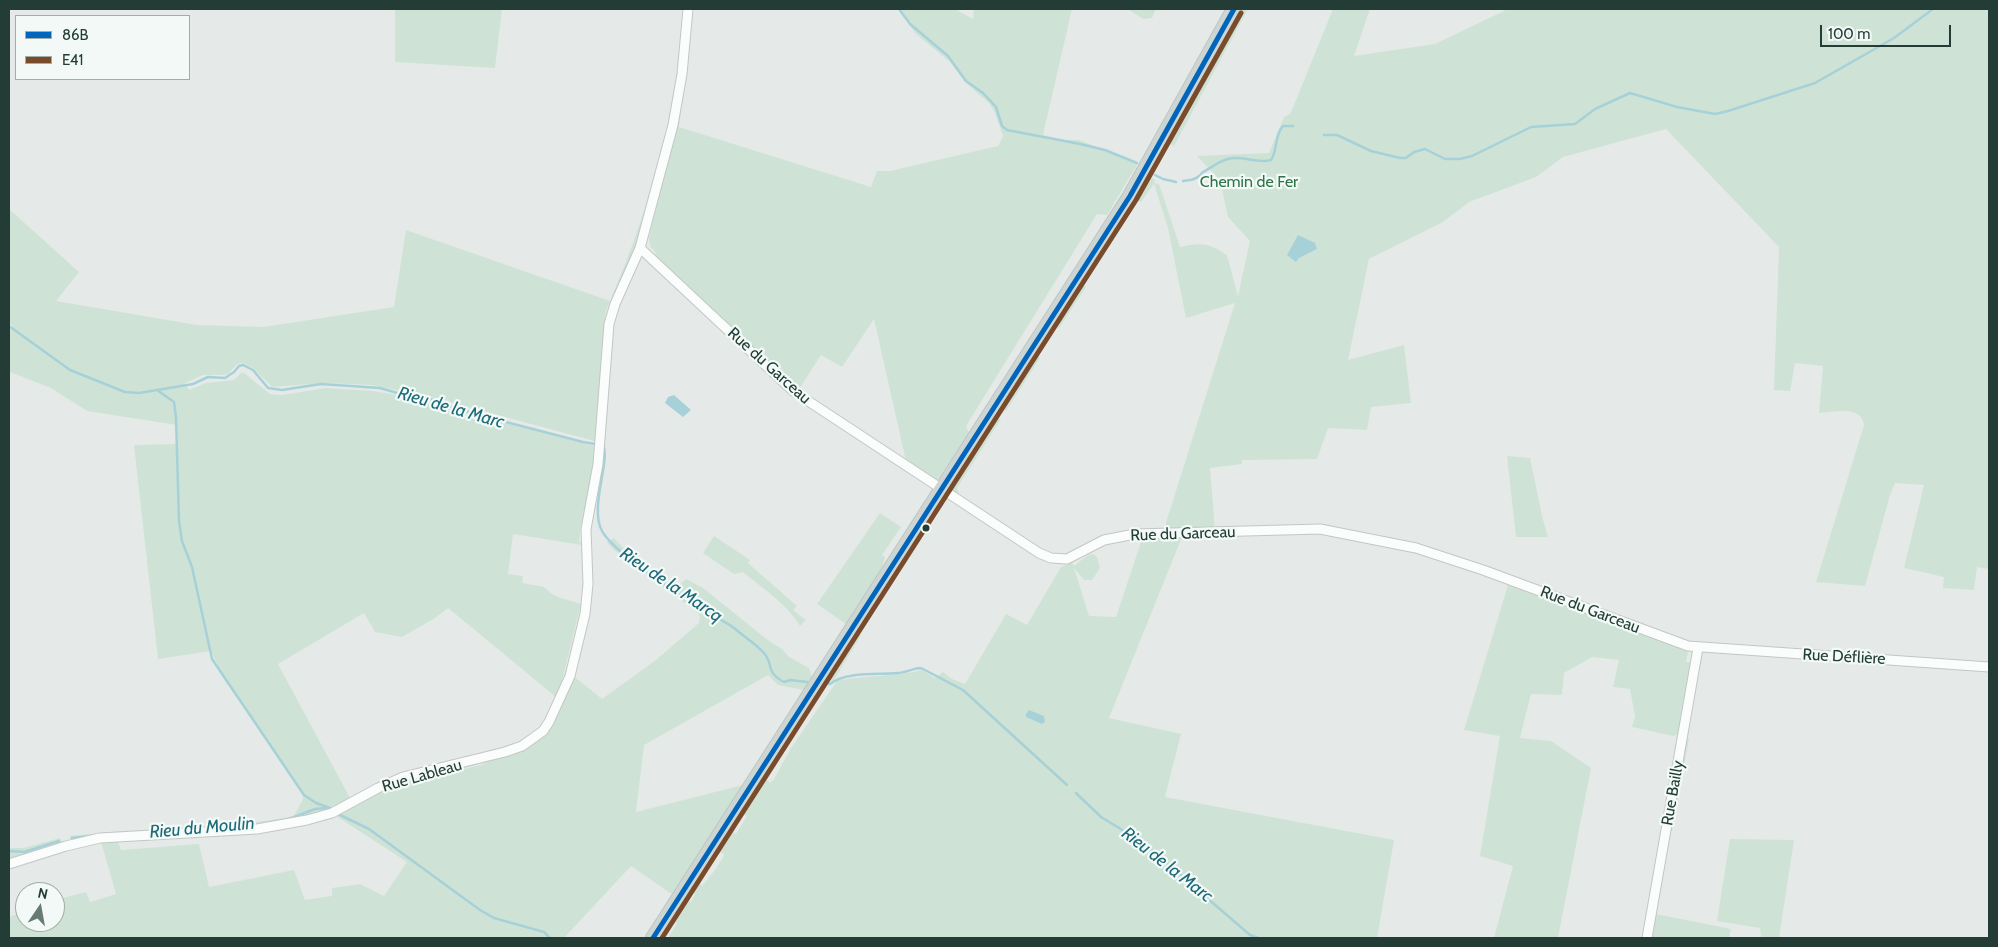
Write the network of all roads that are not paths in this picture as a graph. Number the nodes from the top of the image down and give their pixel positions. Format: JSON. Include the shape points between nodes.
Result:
{"nodes":[{"id":1,"x":688,"y":9,"type":"edge"},
{"id":2,"x":1234,"y":9,"type":"edge"},
{"id":3,"x":640,"y":248,"type":"junction"},
{"id":4,"x":941,"y":490,"type":"junction"},
{"id":5,"x":1698,"y":648,"type":"junction"},
{"id":6,"x":1989,"y":667,"type":"edge"},
{"id":7,"x":9,"y":864,"type":"edge"},
{"id":8,"x":653,"y":938,"type":"edge"},
{"id":9,"x":1647,"y":938,"type":"edge"}],
"edges":[{"from":1,"to":3,"type":"street","via":[[673,125]]},
{"from":2,"to":4,"type":"main road","via":[[1146,170]]},
{"from":3,"to":4,"type":"street","name":"Rue du Garceau","via":[[784,384]]},
{"from":3,"to":7,"type":"street","name":"Rue Lableau","via":[[611,315],[600,444],[586,529],[588,584],[585,614],[570,676],[549,722],[536,737],[505,752],[403,777],[332,813],[307,820],[257,829],[100,838]]},
{"from":4,"to":5,"type":"street","name":"Rue du Garceau","via":[[1052,558],[1068,560],[1104,540],[1135,534],[1320,529],[1416,548]]},
{"from":4,"to":8,"type":"main road"},
{"from":5,"to":6,"type":"street","name":"Rue Déflière"},
{"from":5,"to":9,"type":"street","name":"Rue Bailly"}]}
